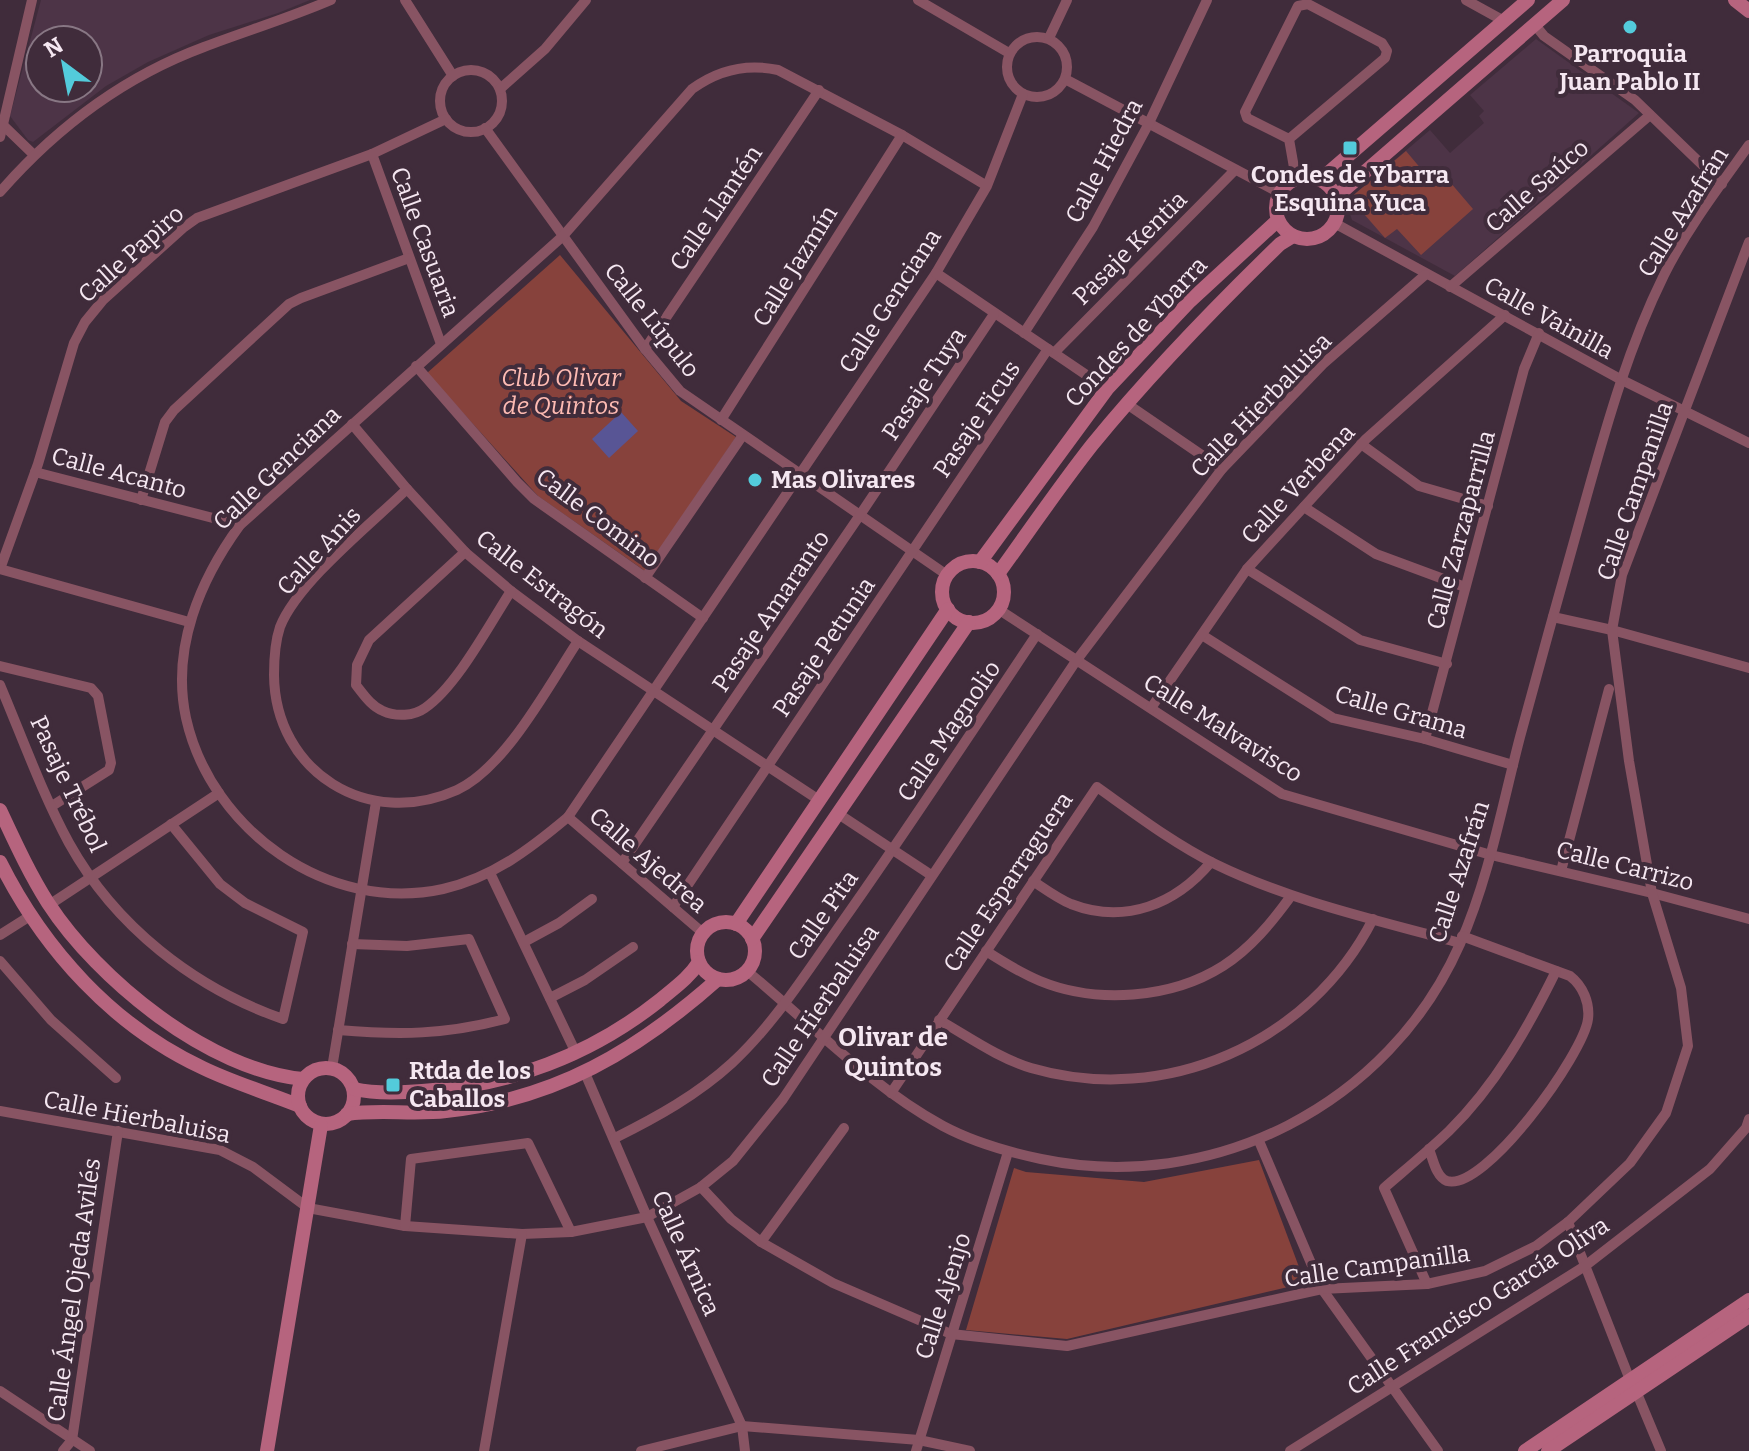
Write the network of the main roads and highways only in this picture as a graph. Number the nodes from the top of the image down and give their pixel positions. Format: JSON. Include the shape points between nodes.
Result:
{"nodes":[{"id":1,"x":1528,"y":0,"type":"edge"},
{"id":2,"x":1563,"y":0,"type":"edge"},
{"id":3,"x":1735,"y":0,"type":"edge"},
{"id":4,"x":1749,"y":11,"type":"edge"},
{"id":5,"x":1320,"y":180,"type":"junction"},
{"id":6,"x":1336,"y":197,"type":"junction"},
{"id":7,"x":1278,"y":220,"type":"junction"},
{"id":8,"x":1293,"y":236,"type":"junction"},
{"id":9,"x":980,"y":562,"type":"junction"},
{"id":10,"x":998,"y":574,"type":"junction"},
{"id":11,"x":948,"y":609,"type":"junction"},
{"id":12,"x":969,"y":622,"type":"junction"},
{"id":13,"x":0,"y":810,"type":"edge"},
{"id":14,"x":0,"y":862,"type":"edge"},
{"id":15,"x":736,"y":924,"type":"junction"},
{"id":16,"x":752,"y":939,"type":"junction"},
{"id":17,"x":699,"y":962,"type":"junction"},
{"id":18,"x":718,"y":979,"type":"junction"},
{"id":19,"x":303,"y":1079,"type":"junction"},
{"id":20,"x":354,"y":1089,"type":"junction"},
{"id":21,"x":300,"y":1106,"type":"junction"},
{"id":22,"x":347,"y":1114,"type":"junction"},
{"id":23,"x":321,"y":1125,"type":"junction"},
{"id":24,"x":1749,"y":1300,"type":"edge"},
{"id":25,"x":1749,"y":1316,"type":"edge"},
{"id":26,"x":1633,"y":1386,"type":"junction"},
{"id":27,"x":267,"y":1451,"type":"edge"},
{"id":28,"x":1525,"y":1451,"type":"edge"},
{"id":29,"x":1548,"y":1451,"type":"edge"}],
"edges":[{"from":1,"to":5,"type":"main road"},
{"from":2,"to":6,"type":"main road"},
{"from":3,"to":4,"type":"main road"},
{"from":5,"to":6,"type":"main road"},
{"from":5,"to":7,"type":"main road","via":[[1296,179],[1280,193]]},
{"from":6,"to":8,"type":"main road","via":[[1332,226],[1319,237]]},
{"from":7,"to":8,"type":"main road"},
{"from":7,"to":9,"type":"main road","name":"Condes de Ybarra","via":[[1190,301],[1107,389]]},
{"from":8,"to":10,"type":"main road","name":"Condes de Ybarra","via":[[1207,315],[1127,404]]},
{"from":9,"to":10,"type":"main road"},
{"from":9,"to":11,"type":"main road","via":[[962,563],[947,575],[942,592]]},
{"from":10,"to":12,"type":"main road","via":[[1004,591],[998,609],[987,619]]},
{"from":11,"to":12,"type":"main road"},
{"from":11,"to":15,"type":"main road"},
{"from":12,"to":16,"type":"main road"},
{"from":13,"to":19,"type":"main road","via":[[49,905],[91,958],[131,995],[205,1045],[285,1078]]},
{"from":14,"to":21,"type":"main road","via":[[30,916],[74,973],[144,1035],[202,1068]]},
{"from":15,"to":16,"type":"main road"},
{"from":15,"to":17,"type":"main road","via":[[718,924],[703,933]]},
{"from":16,"to":18,"type":"main road","via":[[754,955],[747,971],[734,979]]},
{"from":17,"to":18,"type":"main road"},
{"from":17,"to":20,"type":"main road","via":[[641,1015],[547,1066],[486,1083],[403,1093]]},
{"from":18,"to":22,"type":"main road","via":[[629,1049],[556,1086],[444,1112]]},
{"from":19,"to":20,"type":"main road","via":[[332,1068]]},
{"from":19,"to":21,"type":"main road"},
{"from":20,"to":22,"type":"main road"},
{"from":21,"to":23,"type":"main road"},
{"from":22,"to":23,"type":"main road","via":[[332,1125]]},
{"from":23,"to":27,"type":"main road"},
{"from":24,"to":26,"type":"main road"},
{"from":25,"to":26,"type":"main road"},
{"from":26,"to":28,"type":"main road"},
{"from":26,"to":29,"type":"main road"}]}
